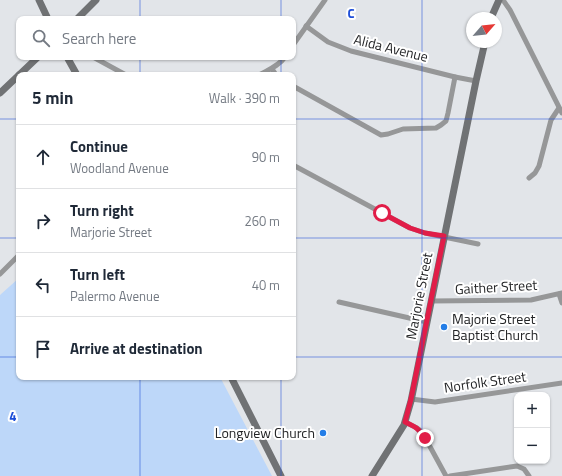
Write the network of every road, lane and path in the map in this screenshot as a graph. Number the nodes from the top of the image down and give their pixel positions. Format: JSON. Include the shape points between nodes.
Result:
{"nodes":[{"id":1,"x":39,"y":0,"type":"edge"},
{"id":2,"x":96,"y":0,"type":"edge"},
{"id":3,"x":325,"y":0,"type":"edge"},
{"id":4,"x":500,"y":0,"type":"edge"},
{"id":5,"x":503,"y":0,"type":"edge"},
{"id":6,"x":494,"y":12,"type":"edge"},
{"id":7,"x":47,"y":16,"type":"edge"},
{"id":8,"x":80,"y":16,"type":"edge"},
{"id":9,"x":306,"y":26,"type":"junction"},
{"id":10,"x":296,"y":41,"type":"edge"},
{"id":11,"x":484,"y":48,"type":"edge"},
{"id":12,"x":35,"y":60,"type":"edge"},
{"id":13,"x":69,"y":60,"type":"edge"},
{"id":14,"x":98,"y":60,"type":"edge"},
{"id":15,"x":284,"y":60,"type":"edge"},
{"id":16,"x":272,"y":68,"type":"junction"},
{"id":17,"x":22,"y":72,"type":"edge"},
{"id":18,"x":75,"y":72,"type":"edge"},
{"id":19,"x":120,"y":72,"type":"edge"},
{"id":20,"x":265,"y":72,"type":"edge"},
{"id":21,"x":274,"y":72,"type":"edge"},
{"id":22,"x":455,"y":77,"type":"junction"},
{"id":23,"x":16,"y":78,"type":"edge"},
{"id":24,"x":476,"y":81,"type":"junction"},
{"id":25,"x":296,"y":88,"type":"edge"},
{"id":26,"x":0,"y":93,"type":"edge"},
{"id":27,"x":561,"y":111,"type":"edge"},
{"id":28,"x":296,"y":167,"type":"edge"},
{"id":29,"x":529,"y":178,"type":"dead end"},
{"id":30,"x":444,"y":236,"type":"junction"},
{"id":31,"x":478,"y":244,"type":"dead end"},
{"id":32,"x":16,"y":258,"type":"edge"},
{"id":33,"x":0,"y":274,"type":"edge"},
{"id":34,"x":560,"y":294,"type":"edge"},
{"id":35,"x":339,"y":302,"type":"dead end"},
{"id":36,"x":431,"y":302,"type":"junction"},
{"id":37,"x":562,"y":303,"type":"edge"},
{"id":38,"x":427,"y":322,"type":"junction"},
{"id":39,"x":233,"y":380,"type":"edge"},
{"id":40,"x":562,"y":383,"type":"edge"},
{"id":41,"x":411,"y":399,"type":"junction"},
{"id":42,"x":405,"y":422,"type":"junction"},
{"id":43,"x":281,"y":476,"type":"edge"},
{"id":44,"x":372,"y":476,"type":"edge"},
{"id":45,"x":446,"y":476,"type":"edge"},
{"id":46,"x":450,"y":476,"type":"edge"},
{"id":47,"x":529,"y":476,"type":"edge"}],
"edges":[{"from":1,"to":7,"type":"street"},
{"from":2,"to":8,"type":"street"},
{"from":3,"to":9,"type":"street"},
{"from":4,"to":6,"type":"street"},
{"from":5,"to":27,"type":"street"},
{"from":9,"to":10,"type":"street"},
{"from":9,"to":22,"type":"street","name":"Alida Avenue","via":[[328,42],[351,51]]},
{"from":11,"to":24,"type":"street","name":"Marjorie Street"},
{"from":12,"to":17,"type":"street"},
{"from":13,"to":18,"type":"street"},
{"from":14,"to":19,"type":"street"},
{"from":15,"to":16,"type":"street"},
{"from":16,"to":20,"type":"street"},
{"from":16,"to":21,"type":"street"},
{"from":22,"to":24,"type":"street","name":"Alida Avenue"},
{"from":22,"to":25,"type":"street","via":[[446,121],[441,125],[436,128],[403,128],[381,135]]},
{"from":23,"to":26,"type":"street"},
{"from":24,"to":30,"type":"street","name":"Marjorie Street"},
{"from":27,"to":29,"type":"street","via":[[550,120],[539,166]]},
{"from":28,"to":30,"type":"street","via":[[410,228]]},
{"from":30,"to":31,"type":"street"},
{"from":30,"to":36,"type":"street","name":"Marjorie Street"},
{"from":32,"to":33,"type":"street"},
{"from":34,"to":36,"type":"street","name":"Gaither Street","via":[[531,300]]},
{"from":34,"to":37,"type":"street"},
{"from":35,"to":38,"type":"street"},
{"from":36,"to":38,"type":"street","name":"Marjorie Street"},
{"from":38,"to":41,"type":"street","name":"Marjorie Street"},
{"from":39,"to":43,"type":"street"},
{"from":40,"to":41,"type":"street","name":"Norfolk Street","via":[[435,402]]},
{"from":41,"to":42,"type":"street","name":"Marjorie Street"},
{"from":42,"to":44,"type":"street","name":"Marjorie Street"},
{"from":42,"to":45,"type":"street","via":[[422,432]]},
{"from":46,"to":47,"type":"street","via":[[517,466]]}]}
